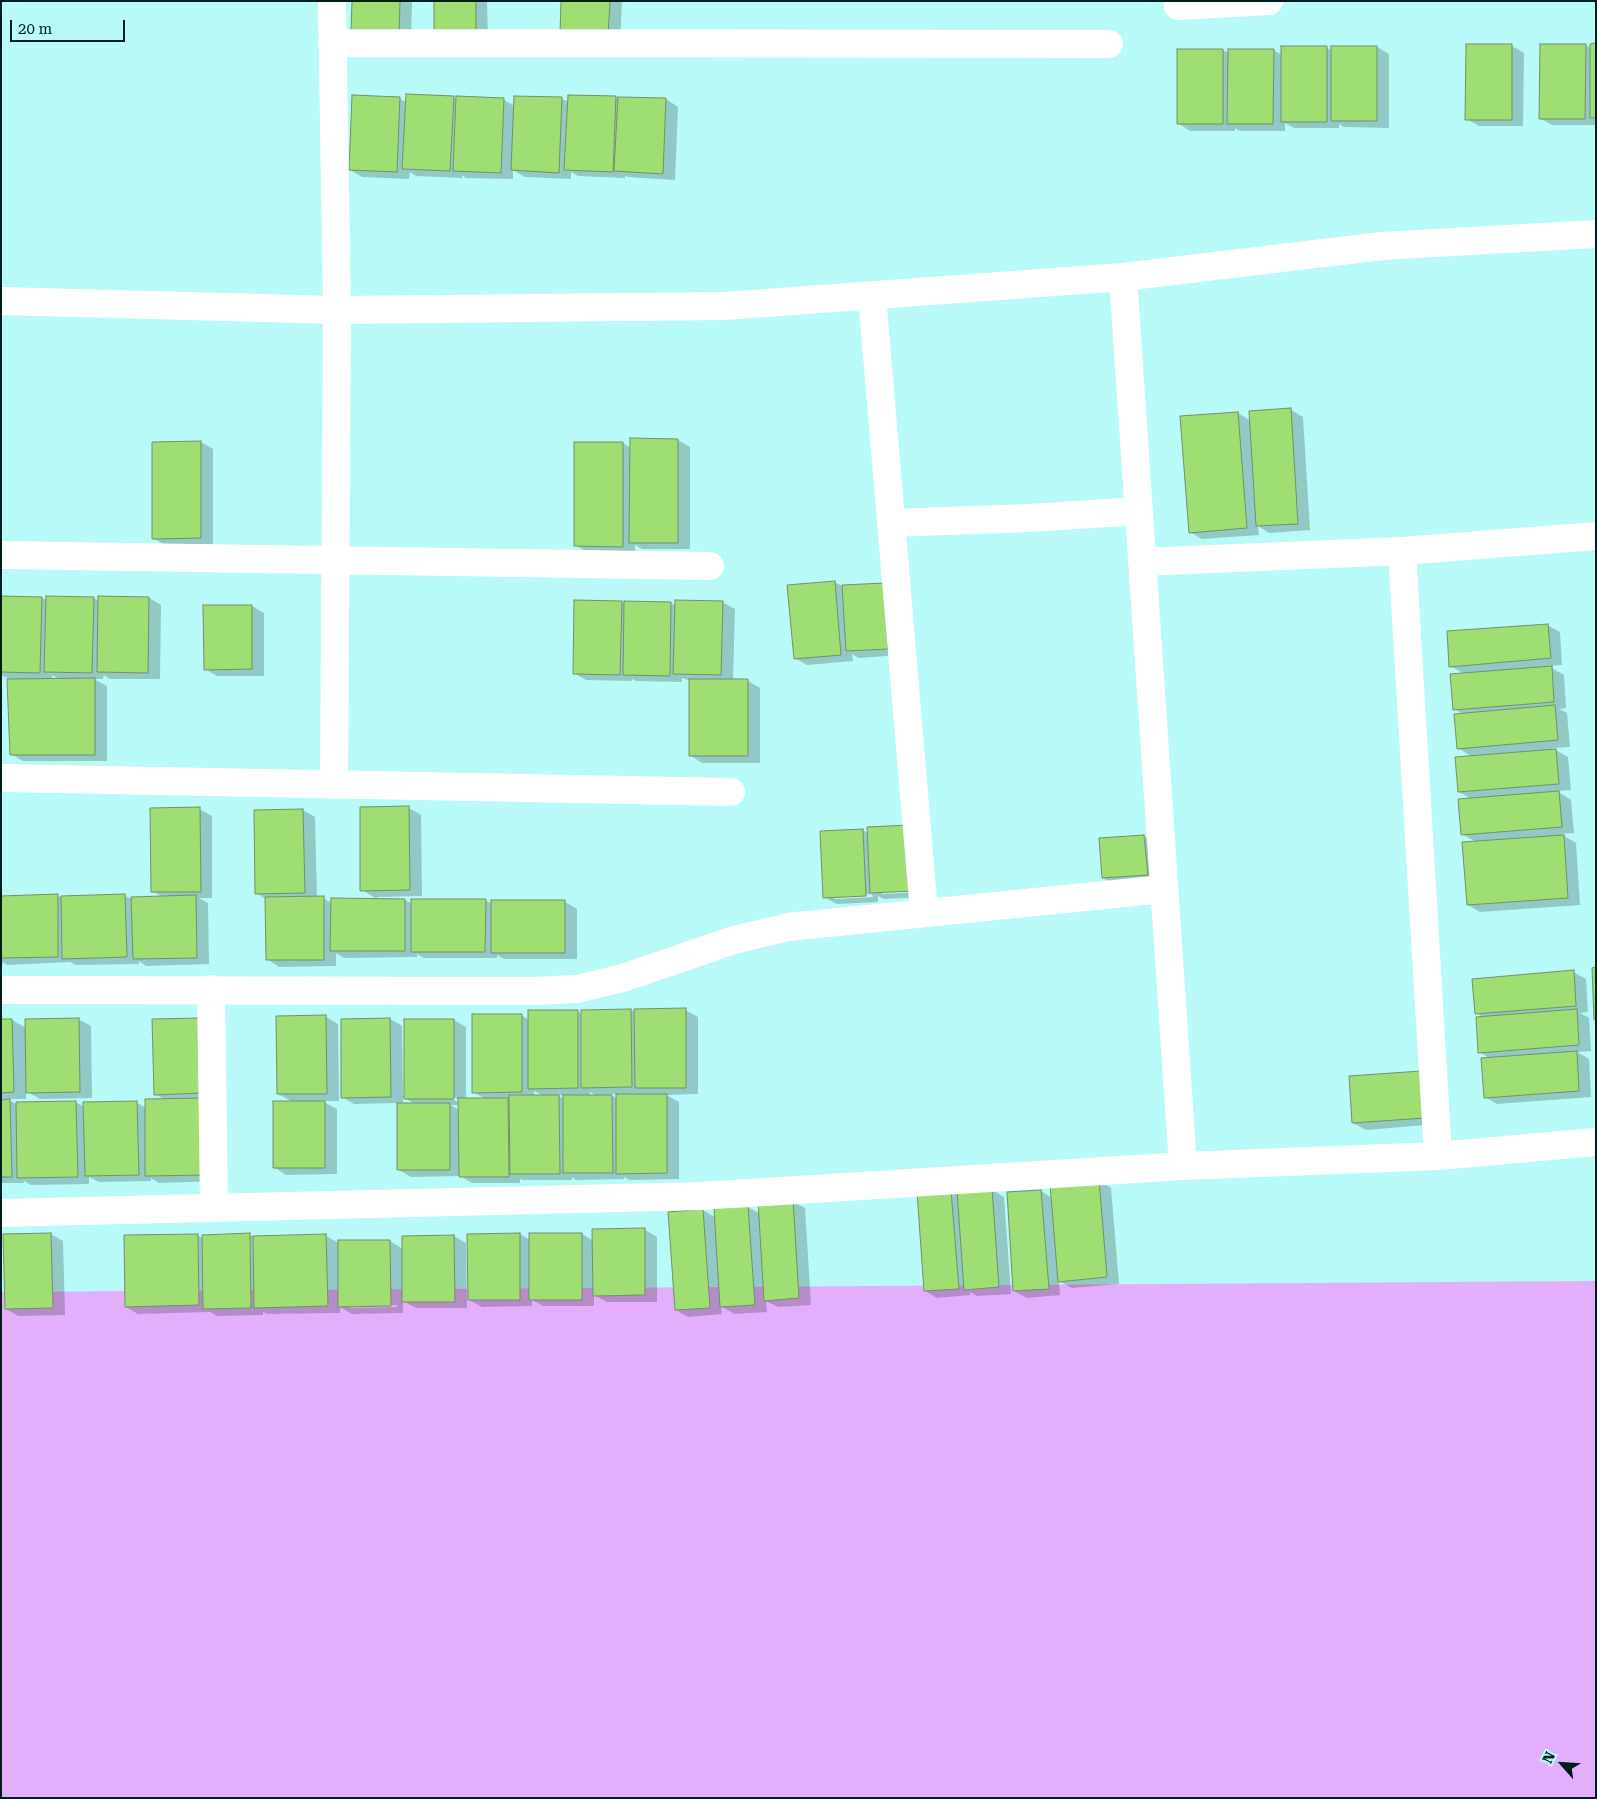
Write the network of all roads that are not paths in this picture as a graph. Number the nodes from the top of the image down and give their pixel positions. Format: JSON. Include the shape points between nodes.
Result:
{"nodes":[{"id":1,"x":332,"y":1,"type":"edge"},
{"id":2,"x":1269,"y":1,"type":"edge"},
{"id":3,"x":1178,"y":6,"type":"dead end"},
{"id":4,"x":332,"y":43,"type":"junction"},
{"id":5,"x":1109,"y":44,"type":"dead end"},
{"id":6,"x":1596,"y":234,"type":"edge"},
{"id":7,"x":1123,"y":277,"type":"junction"},
{"id":8,"x":872,"y":296,"type":"junction"},
{"id":9,"x":1,"y":301,"type":"edge"},
{"id":10,"x":337,"y":310,"type":"junction"},
{"id":11,"x":1139,"y":511,"type":"junction"},
{"id":12,"x":891,"y":524,"type":"junction"},
{"id":13,"x":1596,"y":536,"type":"edge"},
{"id":14,"x":1402,"y":551,"type":"junction"},
{"id":15,"x":1,"y":555,"type":"edge"},
{"id":16,"x":335,"y":560,"type":"junction"},
{"id":17,"x":1142,"y":562,"type":"junction"},
{"id":18,"x":710,"y":566,"type":"dead end"},
{"id":19,"x":1,"y":778,"type":"edge"},
{"id":20,"x":334,"y":785,"type":"junction"},
{"id":21,"x":731,"y":792,"type":"dead end"},
{"id":22,"x":1164,"y":888,"type":"junction"},
{"id":23,"x":924,"y":912,"type":"junction"},
{"id":24,"x":211,"y":989,"type":"junction"},
{"id":25,"x":1,"y":990,"type":"edge"},
{"id":26,"x":1596,"y":1142,"type":"edge"},
{"id":27,"x":1438,"y":1156,"type":"junction"},
{"id":28,"x":1183,"y":1166,"type":"junction"},
{"id":29,"x":214,"y":1208,"type":"junction"},
{"id":30,"x":1,"y":1214,"type":"edge"}],
"edges":[{"from":1,"to":4,"type":"street"},
{"from":2,"to":3,"type":"street"},
{"from":4,"to":5,"type":"street"},
{"from":4,"to":10,"type":"street"},
{"from":6,"to":7,"type":"street","via":[[1382,246]]},
{"from":7,"to":8,"type":"street"},
{"from":7,"to":11,"type":"street"},
{"from":8,"to":10,"type":"street","via":[[725,306]]},
{"from":8,"to":12,"type":"street"},
{"from":9,"to":10,"type":"street"},
{"from":10,"to":16,"type":"street"},
{"from":11,"to":12,"type":"street"},
{"from":11,"to":17,"type":"street"},
{"from":12,"to":23,"type":"street"},
{"from":13,"to":14,"type":"street"},
{"from":14,"to":17,"type":"street"},
{"from":14,"to":27,"type":"street"},
{"from":15,"to":16,"type":"street"},
{"from":16,"to":18,"type":"street"},
{"from":16,"to":20,"type":"street"},
{"from":17,"to":22,"type":"street"},
{"from":19,"to":20,"type":"street"},
{"from":20,"to":21,"type":"street"},
{"from":22,"to":23,"type":"street"},
{"from":22,"to":28,"type":"street"},
{"from":23,"to":24,"type":"street","via":[[788,927],[734,940],[623,978],[578,989]]},
{"from":24,"to":25,"type":"street"},
{"from":24,"to":29,"type":"street"},
{"from":26,"to":27,"type":"street"},
{"from":27,"to":28,"type":"street"},
{"from":28,"to":29,"type":"street","via":[[701,1196]]},
{"from":29,"to":30,"type":"street"}]}
